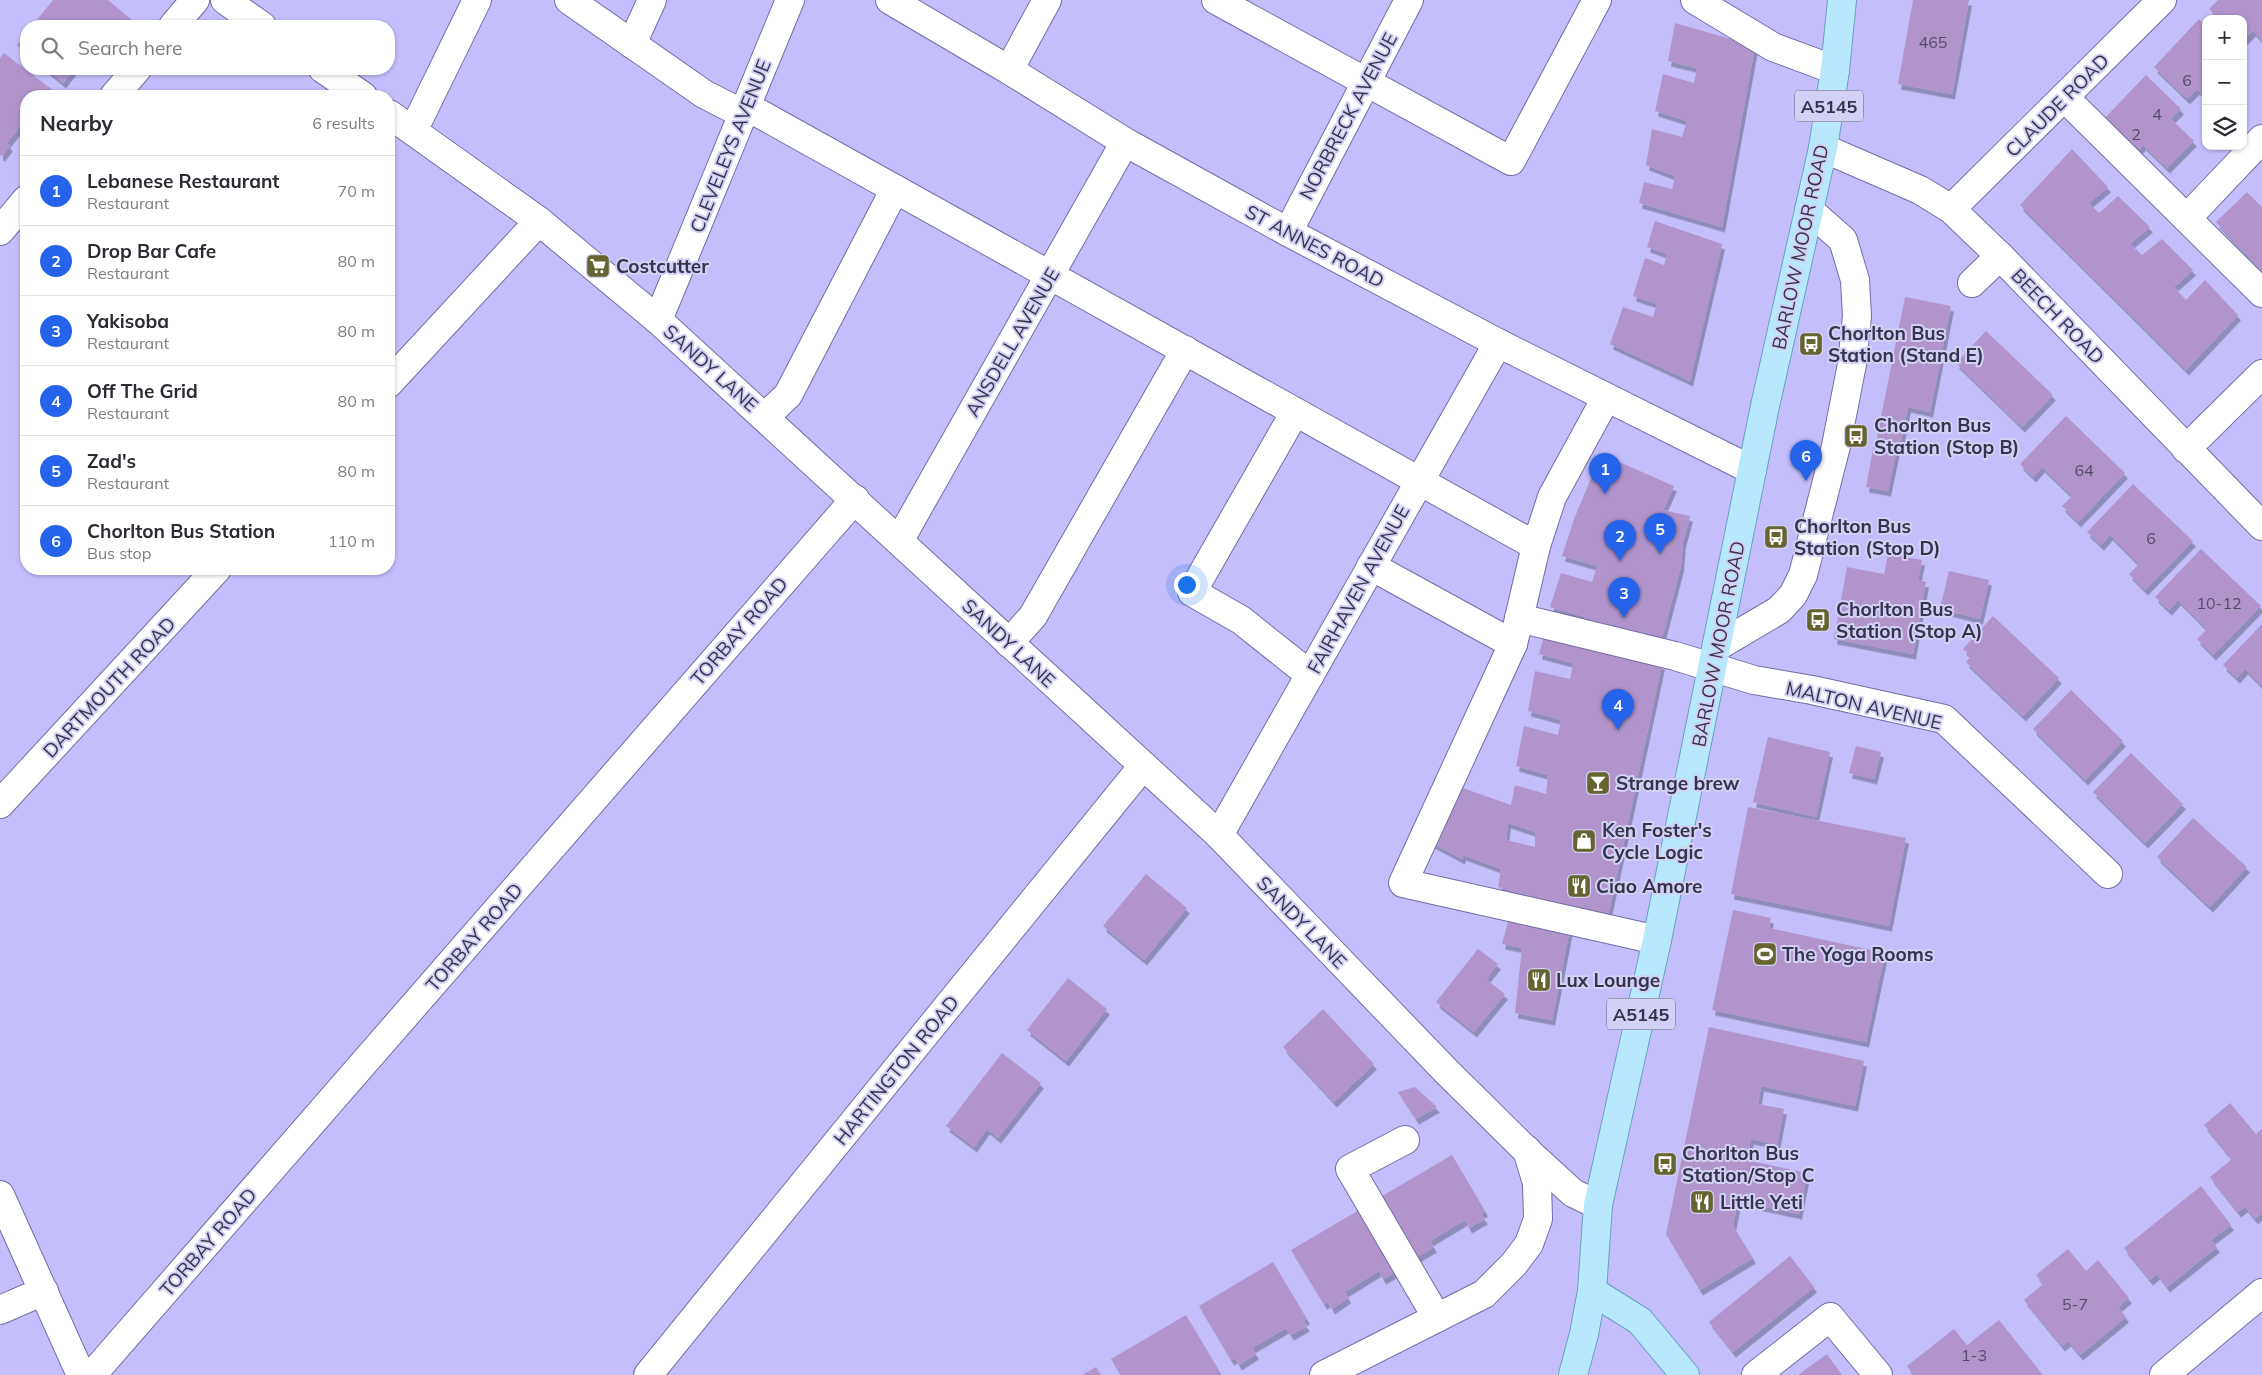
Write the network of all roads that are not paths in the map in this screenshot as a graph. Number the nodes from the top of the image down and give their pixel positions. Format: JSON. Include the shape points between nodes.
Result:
{"nodes":[{"id":1,"x":195,"y":0,"type":"edge"},
{"id":2,"x":225,"y":0,"type":"edge"},
{"id":3,"x":477,"y":0,"type":"edge"},
{"id":4,"x":569,"y":0,"type":"edge"},
{"id":5,"x":652,"y":0,"type":"edge"},
{"id":6,"x":790,"y":0,"type":"edge"},
{"id":7,"x":890,"y":0,"type":"edge"},
{"id":8,"x":1046,"y":0,"type":"edge"},
{"id":9,"x":1409,"y":0,"type":"edge"},
{"id":10,"x":1597,"y":0,"type":"edge"},
{"id":11,"x":1695,"y":0,"type":"edge"},
{"id":12,"x":1842,"y":0,"type":"edge"},
{"id":13,"x":2162,"y":0,"type":"edge"},
{"id":14,"x":1225,"y":2,"type":"edge"},
{"id":15,"x":178,"y":20,"type":"edge"},
{"id":16,"x":253,"y":20,"type":"edge"},
{"id":17,"x":632,"y":44,"type":"junction"},
{"id":18,"x":1009,"y":70,"type":"junction"},
{"id":19,"x":1835,"y":70,"type":"junction"},
{"id":20,"x":132,"y":75,"type":"edge"},
{"id":21,"x":332,"y":75,"type":"edge"},
{"id":22,"x":1366,"y":82,"type":"junction"},
{"id":23,"x":119,"y":90,"type":"edge"},
{"id":24,"x":354,"y":90,"type":"edge"},
{"id":25,"x":2064,"y":97,"type":"junction"},
{"id":26,"x":744,"y":110,"type":"junction"},
{"id":27,"x":395,"y":118,"type":"edge"},
{"id":28,"x":413,"y":131,"type":"junction"},
{"id":29,"x":2262,"y":139,"type":"edge"},
{"id":30,"x":1125,"y":142,"type":"junction"},
{"id":31,"x":1823,"y":148,"type":"junction"},
{"id":32,"x":895,"y":189,"type":"junction"},
{"id":33,"x":20,"y":207,"type":"edge"},
{"id":34,"x":1951,"y":208,"type":"junction"},
{"id":35,"x":1809,"y":210,"type":"junction"},
{"id":36,"x":2187,"y":218,"type":"junction"},
{"id":37,"x":539,"y":221,"type":"junction"},
{"id":38,"x":0,"y":231,"type":"edge"},
{"id":39,"x":1288,"y":232,"type":"junction"},
{"id":40,"x":2000,"y":256,"type":"junction"},
{"id":41,"x":1050,"y":275,"type":"junction"},
{"id":42,"x":1972,"y":282,"type":"dead end"},
{"id":43,"x":2262,"y":293,"type":"edge"},
{"id":44,"x":658,"y":320,"type":"junction"},
{"id":45,"x":1498,"y":343,"type":"junction"},
{"id":46,"x":1185,"y":350,"type":"junction"},
{"id":47,"x":2262,"y":374,"type":"edge"},
{"id":48,"x":395,"y":377,"type":"edge"},
{"id":49,"x":1606,"y":398,"type":"junction"},
{"id":50,"x":1295,"y":412,"type":"junction"},
{"id":51,"x":765,"y":417,"type":"junction"},
{"id":52,"x":2186,"y":449,"type":"junction"},
{"id":53,"x":1752,"y":470,"type":"junction"},
{"id":54,"x":1420,"y":481,"type":"junction"},
{"id":55,"x":855,"y":499,"type":"junction"},
{"id":56,"x":2262,"y":526,"type":"edge"},
{"id":57,"x":898,"y":542,"type":"junction"},
{"id":58,"x":1536,"y":546,"type":"junction"},
{"id":59,"x":1371,"y":566,"type":"junction"},
{"id":60,"x":212,"y":575,"type":"edge"},
{"id":61,"x":1516,"y":631,"type":"junction"},
{"id":62,"x":1009,"y":643,"type":"junction"},
{"id":63,"x":1716,"y":657,"type":"junction"},
{"id":64,"x":1310,"y":675,"type":"junction"},
{"id":65,"x":1143,"y":766,"type":"junction"},
{"id":66,"x":0,"y":804,"type":"edge"},
{"id":67,"x":1219,"y":835,"type":"junction"},
{"id":68,"x":2108,"y":874,"type":"dead end"},
{"id":69,"x":1657,"y":940,"type":"junction"},
{"id":70,"x":1405,"y":1140,"type":"dead end"},
{"id":71,"x":1526,"y":1150,"type":"junction"},
{"id":72,"x":0,"y":1195,"type":"edge"},
{"id":73,"x":1598,"y":1205,"type":"junction"},
{"id":74,"x":44,"y":1291,"type":"junction"},
{"id":75,"x":1592,"y":1291,"type":"junction"},
{"id":76,"x":2262,"y":1293,"type":"edge"},
{"id":77,"x":0,"y":1310,"type":"edge"},
{"id":78,"x":1438,"y":1318,"type":"junction"},
{"id":79,"x":81,"y":1375,"type":"edge"},
{"id":80,"x":92,"y":1375,"type":"edge"},
{"id":81,"x":648,"y":1375,"type":"edge"},
{"id":82,"x":1324,"y":1375,"type":"edge"},
{"id":83,"x":1573,"y":1375,"type":"edge"},
{"id":84,"x":1685,"y":1375,"type":"edge"},
{"id":85,"x":1756,"y":1375,"type":"edge"},
{"id":86,"x":1878,"y":1375,"type":"edge"},
{"id":87,"x":2164,"y":1375,"type":"edge"}],
"edges":[{"from":1,"to":15,"type":"street"},
{"from":2,"to":16,"type":"street"},
{"from":3,"to":28,"type":"street"},
{"from":4,"to":17,"type":"street"},
{"from":5,"to":17,"type":"street"},
{"from":6,"to":26,"type":"street","name":"CLEVELEYS AVENUE"},
{"from":7,"to":18,"type":"street","name":"ST ANNES ROAD"},
{"from":8,"to":18,"type":"street"},
{"from":9,"to":22,"type":"street","name":"NORBRECK AVENUE"},
{"from":10,"to":22,"type":"street","via":[[1511,161]]},
{"from":11,"to":19,"type":"street","via":[[1773,47]]},
{"from":12,"to":19,"type":"main road","name":"BARLOW MOOR ROAD","number":"A5145"},
{"from":13,"to":25,"type":"street","name":"CLAUDE ROAD"},
{"from":14,"to":22,"type":"street"},
{"from":17,"to":26,"type":"street","via":[[704,94]]},
{"from":18,"to":30,"type":"street","name":"ST ANNES ROAD"},
{"from":19,"to":31,"type":"main road","name":"BARLOW MOOR ROAD","number":"A5145"},
{"from":20,"to":23,"type":"street"},
{"from":21,"to":24,"type":"street"},
{"from":22,"to":39,"type":"street","name":"NORBRECK AVENUE"},
{"from":25,"to":34,"type":"street","name":"CLAUDE ROAD"},
{"from":25,"to":36,"type":"street"},
{"from":26,"to":32,"type":"street"},
{"from":26,"to":44,"type":"street","name":"CLEVELEYS AVENUE"},
{"from":27,"to":28,"type":"street","name":"SANDY LANE"},
{"from":28,"to":37,"type":"street","name":"SANDY LANE"},
{"from":29,"to":36,"type":"street"},
{"from":30,"to":39,"type":"street","name":"ST ANNES ROAD"},
{"from":30,"to":41,"type":"street","name":"ANSDELL AVENUE"},
{"from":31,"to":34,"type":"street","name":"BEECH ROAD","via":[[1920,190]]},
{"from":31,"to":35,"type":"main road","name":"BARLOW MOOR ROAD","number":"A5145"},
{"from":32,"to":41,"type":"street"},
{"from":32,"to":51,"type":"street","via":[[788,395]]},
{"from":33,"to":38,"type":"street"},
{"from":34,"to":40,"type":"street","name":"BEECH ROAD"},
{"from":35,"to":53,"type":"main road","name":"BARLOW MOOR ROAD","number":"A5145"},
{"from":35,"to":63,"type":"street","via":[[1843,240],[1856,280],[1857,316],[1852,364],[1836,446],[1803,575],[1793,595],[1779,610]]},
{"from":36,"to":43,"type":"street"},
{"from":37,"to":44,"type":"street","name":"SANDY LANE"},
{"from":37,"to":48,"type":"street"},
{"from":39,"to":45,"type":"street","name":"ST ANNES ROAD"},
{"from":40,"to":42,"type":"street"},
{"from":40,"to":52,"type":"street","name":"BEECH ROAD"},
{"from":41,"to":46,"type":"street"},
{"from":41,"to":57,"type":"street","name":"ANSDELL AVENUE"},
{"from":44,"to":51,"type":"street","name":"SANDY LANE"},
{"from":45,"to":49,"type":"street","name":"ST ANNES ROAD"},
{"from":45,"to":54,"type":"street","name":"FAIRHAVEN AVENUE"},
{"from":46,"to":50,"type":"street"},
{"from":46,"to":62,"type":"street","via":[[1033,616]]},
{"from":47,"to":52,"type":"street"},
{"from":49,"to":53,"type":"street","name":"ST ANNES ROAD"},
{"from":49,"to":58,"type":"street","via":[[1552,497]]},
{"from":50,"to":54,"type":"street"},
{"from":50,"to":64,"type":"street","via":[[1192,592],[1241,620]]},
{"from":51,"to":55,"type":"street","name":"SANDY LANE"},
{"from":52,"to":56,"type":"street","name":"BEECH ROAD"},
{"from":53,"to":63,"type":"main road","name":"BARLOW MOOR ROAD","number":"A5145"},
{"from":54,"to":58,"type":"street"},
{"from":54,"to":59,"type":"street","name":"FAIRHAVEN AVENUE"},
{"from":55,"to":57,"type":"street","name":"SANDY LANE"},
{"from":55,"to":80,"type":"street","name":"TORBAY ROAD"},
{"from":57,"to":62,"type":"street","name":"SANDY LANE"},
{"from":58,"to":61,"type":"street"},
{"from":59,"to":61,"type":"street","name":"MALTON AVENUE"},
{"from":59,"to":64,"type":"street","name":"FAIRHAVEN AVENUE"},
{"from":60,"to":66,"type":"street","name":"DARTMOUTH ROAD"},
{"from":61,"to":63,"type":"street","name":"MALTON AVENUE","via":[[1675,656]]},
{"from":61,"to":69,"type":"street","via":[[1403,883]]},
{"from":62,"to":65,"type":"street","name":"SANDY LANE"},
{"from":63,"to":68,"type":"street","name":"MALTON AVENUE","via":[[1754,680],[1944,720]]},
{"from":63,"to":69,"type":"main road","name":"BARLOW MOOR ROAD","number":"A5145"},
{"from":64,"to":67,"type":"street","name":"FAIRHAVEN AVENUE"},
{"from":65,"to":67,"type":"street","name":"SANDY LANE"},
{"from":65,"to":81,"type":"street","name":"HARTINGTON ROAD"},
{"from":67,"to":71,"type":"street","name":"SANDY LANE"},
{"from":69,"to":73,"type":"main road","name":"BARLOW MOOR ROAD","number":"A5145"},
{"from":70,"to":78,"type":"street","via":[[1350,1169]]},
{"from":71,"to":73,"type":"street","name":"SANDY LANE","via":[[1573,1194]]},
{"from":71,"to":78,"type":"street","via":[[1537,1184],[1538,1201],[1538,1219],[1529,1244],[1484,1294]]},
{"from":72,"to":74,"type":"street"},
{"from":73,"to":75,"type":"main road","name":"BARLOW MOOR ROAD","number":"A5145"},
{"from":74,"to":77,"type":"street"},
{"from":74,"to":79,"type":"street"},
{"from":75,"to":83,"type":"main road","name":"BARLOW MOOR ROAD"},
{"from":75,"to":84,"type":"main road","via":[[1640,1321]]},
{"from":76,"to":87,"type":"street"},
{"from":78,"to":82,"type":"street"},
{"from":85,"to":86,"type":"street","via":[[1830,1317]]}]}
